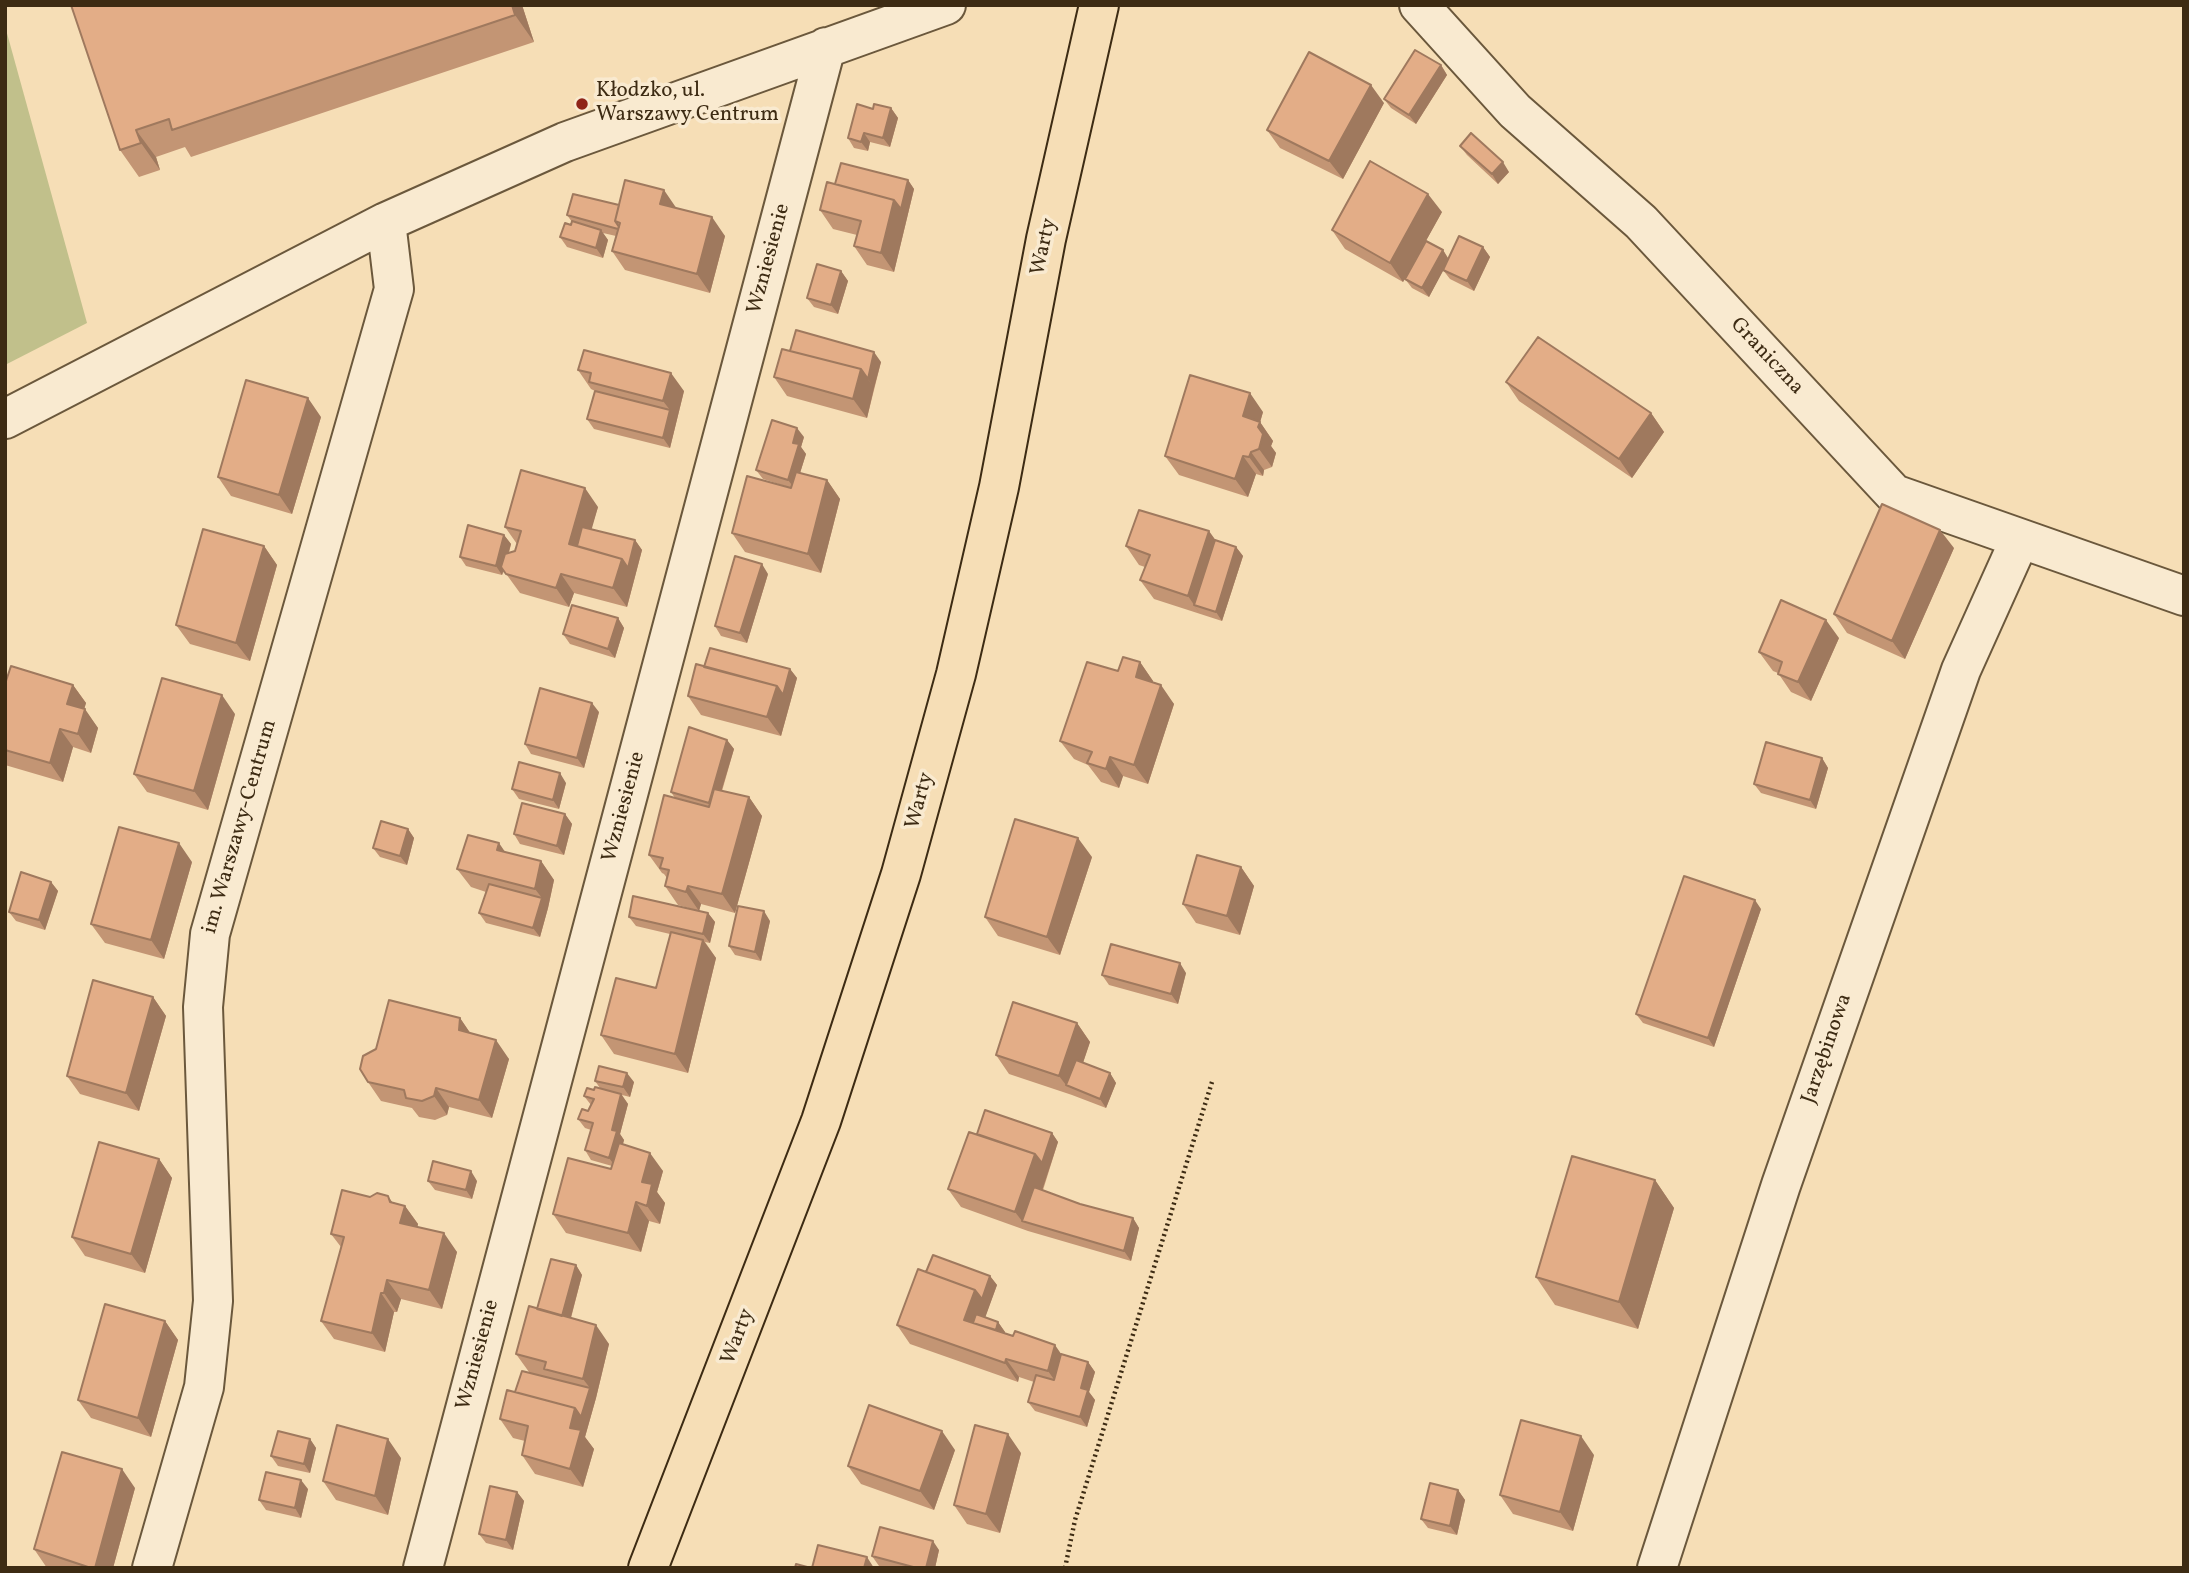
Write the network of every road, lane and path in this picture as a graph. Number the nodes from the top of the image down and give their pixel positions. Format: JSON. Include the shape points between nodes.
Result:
{"nodes":[{"id":1,"x":946,"y":5,"type":"edge"},
{"id":2,"x":1099,"y":5,"type":"edge"},
{"id":3,"x":1419,"y":5,"type":"edge"},
{"id":4,"x":826,"y":47,"type":"junction"},
{"id":5,"x":386,"y":222,"type":"junction"},
{"id":6,"x":5,"y":419,"type":"edge"},
{"id":7,"x":2020,"y":538,"type":"junction"},
{"id":8,"x":2184,"y":596,"type":"edge"},
{"id":9,"x":1212,"y":1082,"type":"dead end"},
{"id":10,"x":152,"y":1568,"type":"edge"},
{"id":11,"x":423,"y":1568,"type":"edge"},
{"id":12,"x":648,"y":1568,"type":"edge"},
{"id":13,"x":1065,"y":1568,"type":"edge"},
{"id":14,"x":1657,"y":1568,"type":"edge"}],
"edges":[{"from":1,"to":4,"type":"street"},
{"from":2,"to":12,"type":"main road","name":"Warty","via":[[1046,239],[999,487],[918,813],[821,1121]]},
{"from":3,"to":7,"type":"street","name":"Graniczna","via":[[1515,111],[1641,222],[1894,494]]},
{"from":4,"to":5,"type":"street","via":[[565,142]]},
{"from":4,"to":11,"type":"street","name":"Wzniesienie"},
{"from":5,"to":6,"type":"street"},
{"from":5,"to":10,"type":"street","name":"im. Warszawy-Centrum","via":[[394,289],[210,934],[203,1007],[213,1301],[204,1387]]},
{"from":7,"to":8,"type":"street","name":"Graniczna"},
{"from":7,"to":14,"type":"street","name":"Jarzębinowa","via":[[1961,670],[1781,1185]]},
{"from":9,"to":13,"type":"path","via":[[1075,1520]]}]}
